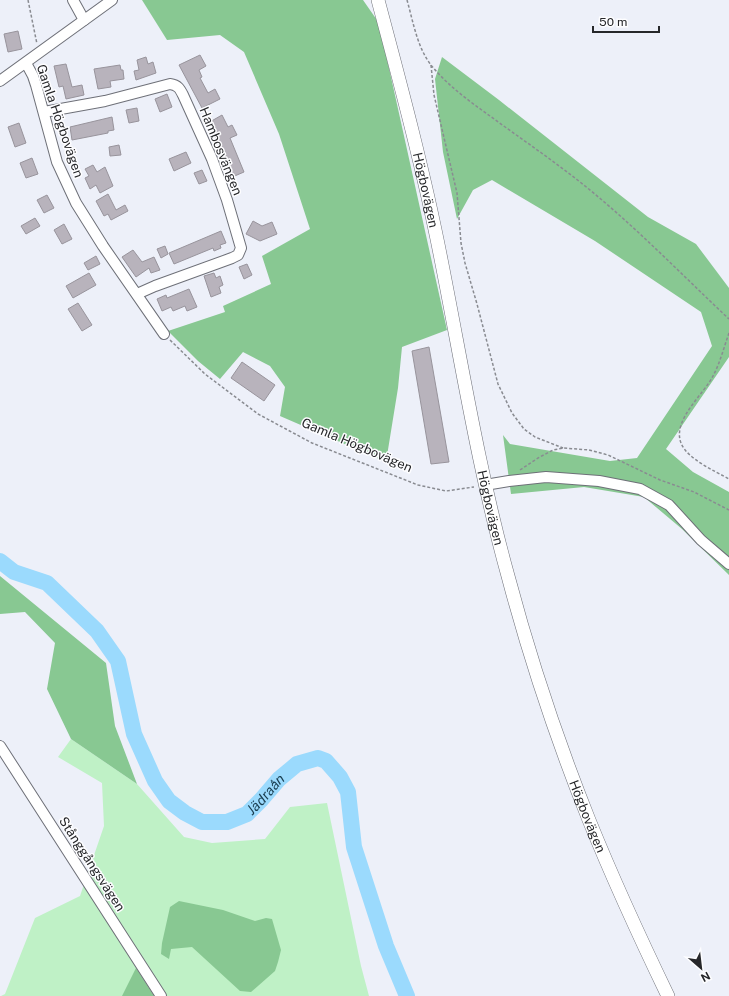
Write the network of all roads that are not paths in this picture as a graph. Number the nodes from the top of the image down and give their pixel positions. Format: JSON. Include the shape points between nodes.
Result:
{"nodes":[{"id":1,"x":73,"y":0,"type":"edge"},
{"id":2,"x":112,"y":0,"type":"edge"},
{"id":3,"x":378,"y":0,"type":"edge"},
{"id":4,"x":84,"y":20,"type":"junction"},
{"id":5,"x":26,"y":63,"type":"junction"},
{"id":6,"x":0,"y":81,"type":"edge"},
{"id":7,"x":44,"y":112,"type":"junction"},
{"id":8,"x":137,"y":294,"type":"junction"},
{"id":9,"x":164,"y":334,"type":"road end"},
{"id":10,"x":485,"y":486,"type":"junction"},
{"id":11,"x":729,"y":564,"type":"edge"},
{"id":12,"x":0,"y":746,"type":"edge"},
{"id":13,"x":162,"y":996,"type":"edge"},
{"id":14,"x":668,"y":996,"type":"edge"}],
"edges":[{"from":1,"to":4,"type":"street"},
{"from":2,"to":4,"type":"street"},
{"from":3,"to":10,"type":"main road","name":"Högbovägen","via":[[407,106],[441,256]]},
{"from":4,"to":5,"type":"street"},
{"from":5,"to":6,"type":"street"},
{"from":5,"to":7,"type":"street","name":"Gamla Högbovägen","via":[[33,76]]},
{"from":7,"to":8,"type":"street","name":"Gamla Högbovägen","via":[[57,162],[76,203]]},
{"from":7,"to":8,"type":"street","name":"Hambosvängen","via":[[105,101],[170,84],[179,87],[212,159],[241,248],[232,258]]},
{"from":8,"to":9,"type":"street","name":"Gamla Högbovägen"},
{"from":10,"to":11,"type":"street","via":[[546,477],[599,481],[640,489],[669,505],[701,540]]},
{"from":10,"to":14,"type":"main road","name":"Högbovägen","via":[[542,693],[588,819]]},
{"from":12,"to":13,"type":"street","name":"Stånggångsvägen"}]}
